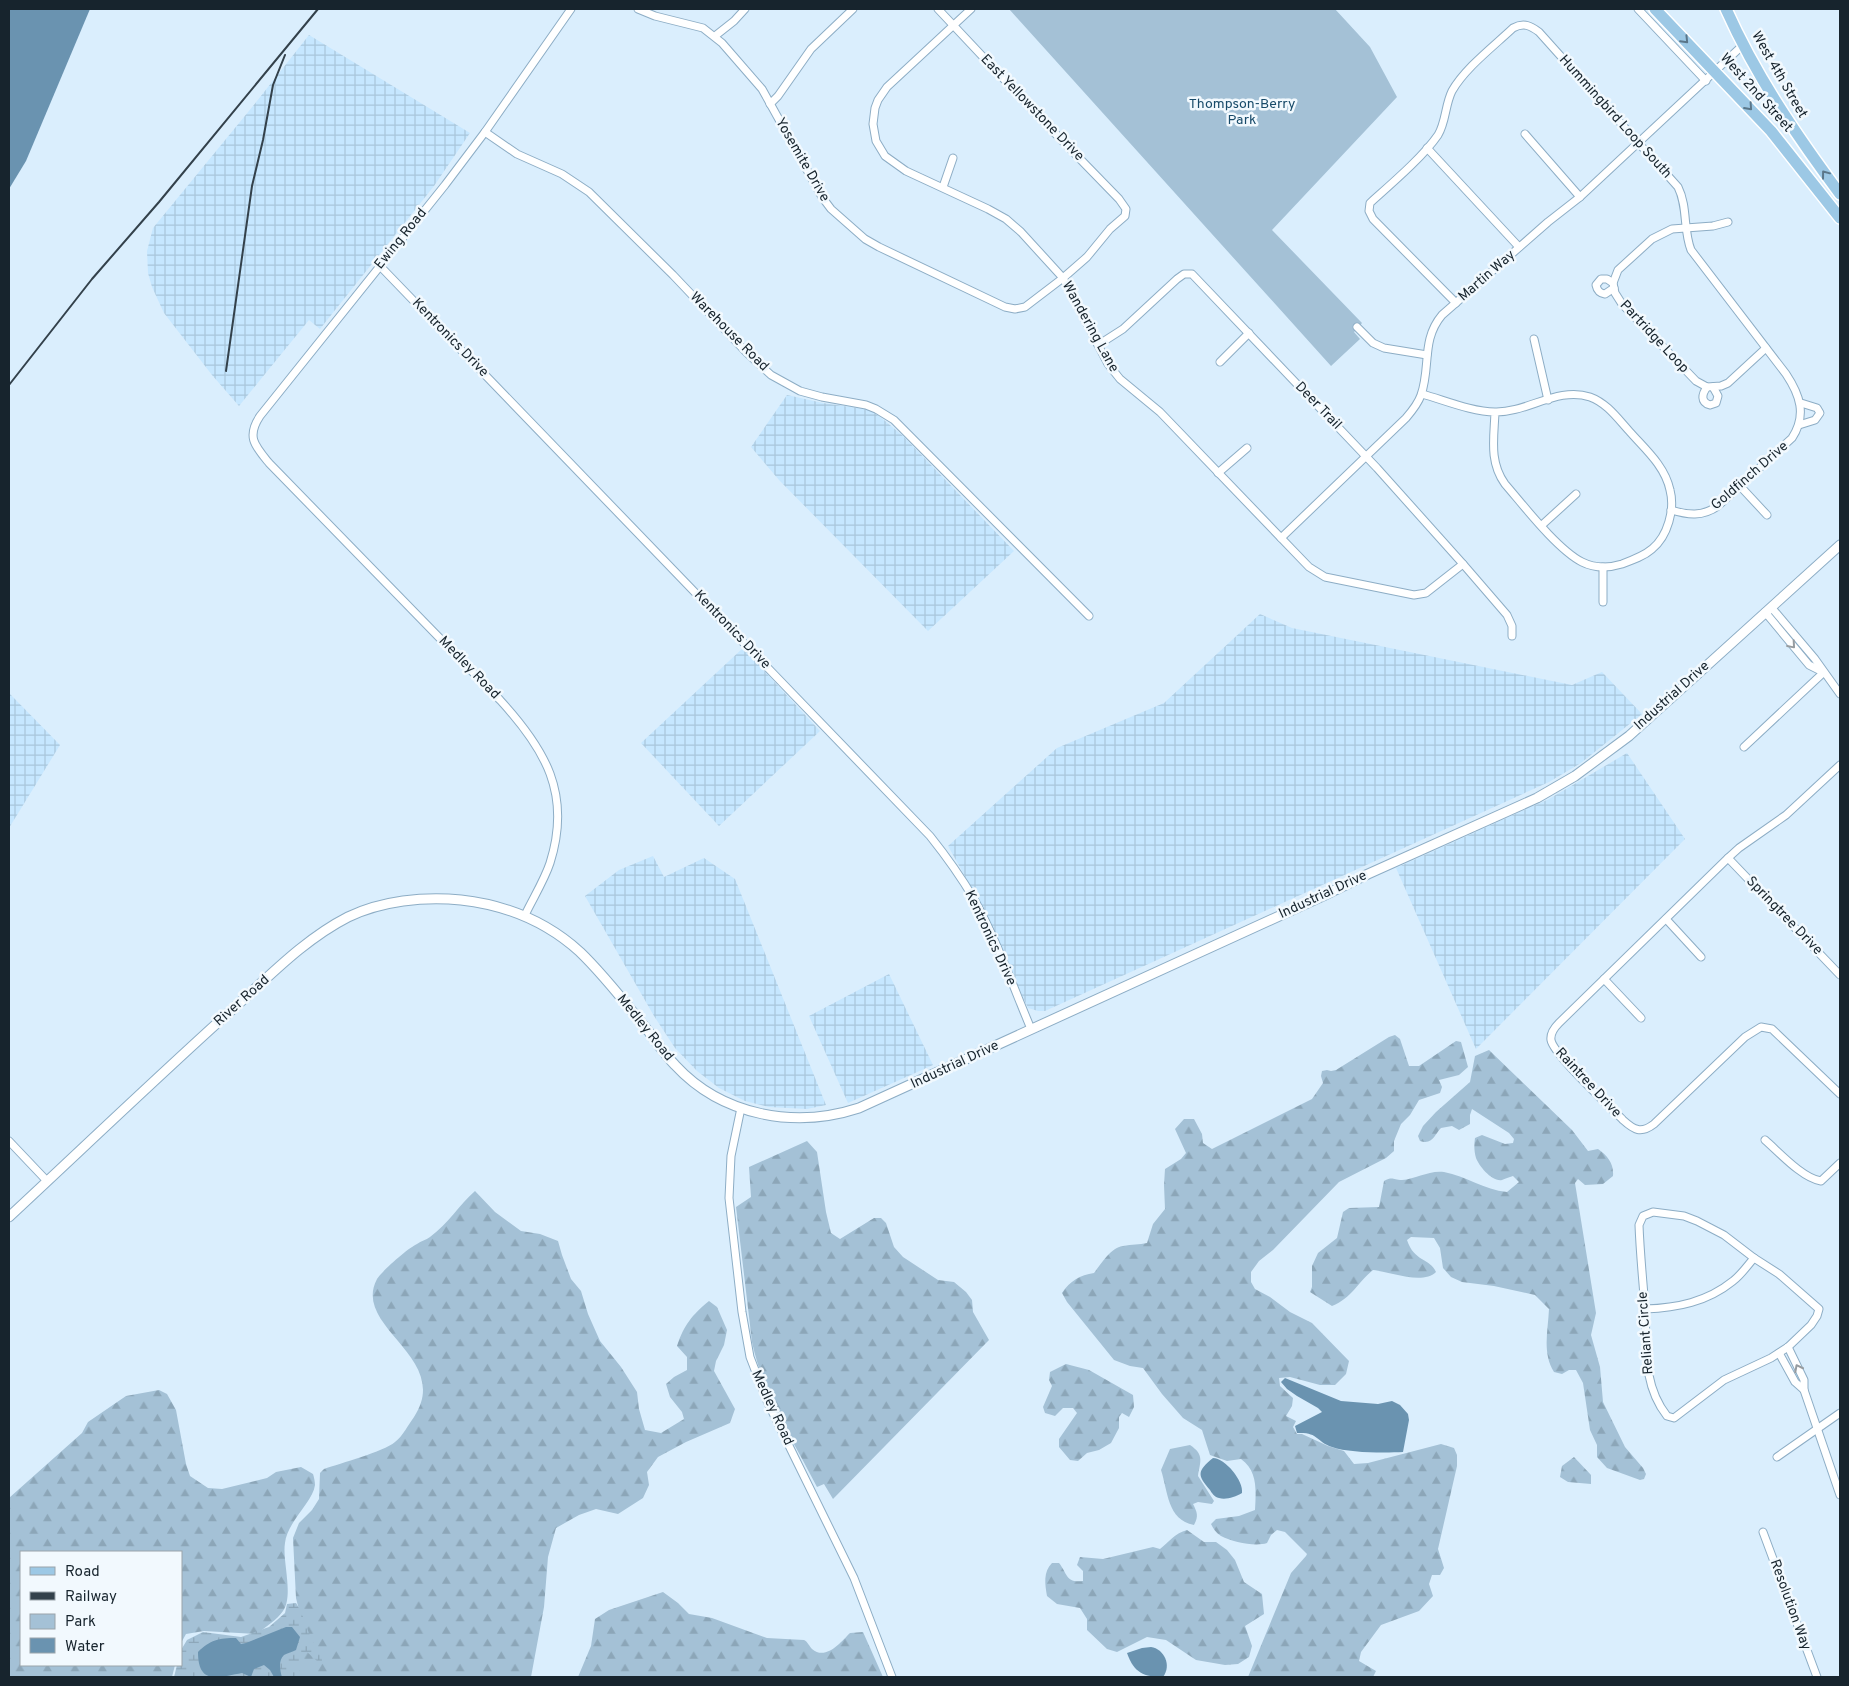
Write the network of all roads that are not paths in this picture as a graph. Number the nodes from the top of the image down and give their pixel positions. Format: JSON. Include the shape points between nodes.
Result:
{"nodes":[{"id":1,"x":571,"y":9,"type":"edge"},
{"id":2,"x":639,"y":9,"type":"edge"},
{"id":3,"x":745,"y":9,"type":"edge"},
{"id":4,"x":852,"y":9,"type":"edge"},
{"id":5,"x":938,"y":9,"type":"edge"},
{"id":6,"x":971,"y":9,"type":"edge"},
{"id":7,"x":1638,"y":9,"type":"edge"},
{"id":8,"x":1656,"y":9,"type":"edge"},
{"id":9,"x":1726,"y":9,"type":"edge"},
{"id":10,"x":953,"y":24,"type":"junction"},
{"id":11,"x":715,"y":36,"type":"junction"},
{"id":12,"x":1743,"y":45,"type":"junction"},
{"id":13,"x":1716,"y":71,"type":"junction"},
{"id":14,"x":1706,"y":81,"type":"junction"},
{"id":15,"x":770,"y":104,"type":"junction"},
{"id":16,"x":485,"y":132,"type":"junction"},
{"id":17,"x":1525,"y":134,"type":"dead end"},
{"id":18,"x":1638,"y":144,"type":"junction"},
{"id":19,"x":1427,"y":148,"type":"junction"},
{"id":20,"x":953,"y":158,"type":"dead end"},
{"id":21,"x":943,"y":187,"type":"junction"},
{"id":22,"x":1840,"y":194,"type":"edge"},
{"id":23,"x":1580,"y":198,"type":"junction"},
{"id":24,"x":1125,"y":207,"type":"joint"},
{"id":25,"x":1840,"y":218,"type":"edge"},
{"id":26,"x":1728,"y":222,"type":"dead end"},
{"id":27,"x":1686,"y":228,"type":"junction"},
{"id":28,"x":1519,"y":248,"type":"junction"},
{"id":29,"x":380,"y":266,"type":"junction"},
{"id":30,"x":1063,"y":278,"type":"junction"},
{"id":31,"x":1456,"y":303,"type":"junction"},
{"id":32,"x":1357,"y":327,"type":"dead end"},
{"id":33,"x":1249,"y":333,"type":"junction"},
{"id":34,"x":1534,"y":339,"type":"dead end"},
{"id":35,"x":1098,"y":345,"type":"junction"},
{"id":36,"x":1766,"y":348,"type":"junction"},
{"id":37,"x":1427,"y":355,"type":"junction"},
{"id":38,"x":1220,"y":362,"type":"dead end"},
{"id":39,"x":1422,"y":394,"type":"junction"},
{"id":40,"x":1548,"y":400,"type":"junction"},
{"id":41,"x":1800,"y":403,"type":"junction"},
{"id":42,"x":1495,"y":412,"type":"junction"},
{"id":43,"x":1799,"y":425,"type":"junction"},
{"id":44,"x":1247,"y":448,"type":"dead end"},
{"id":45,"x":1366,"y":456,"type":"junction"},
{"id":46,"x":273,"y":467,"type":"joint"},
{"id":47,"x":1218,"y":473,"type":"junction"},
{"id":48,"x":1740,"y":486,"type":"junction"},
{"id":49,"x":1576,"y":494,"type":"dead end"},
{"id":50,"x":1670,"y":510,"type":"junction"},
{"id":51,"x":1767,"y":515,"type":"dead end"},
{"id":52,"x":1542,"y":525,"type":"junction"},
{"id":53,"x":1280,"y":538,"type":"junction"},
{"id":54,"x":1840,"y":546,"type":"edge"},
{"id":55,"x":1463,"y":564,"type":"junction"},
{"id":56,"x":1603,"y":567,"type":"junction"},
{"id":57,"x":1603,"y":602,"type":"dead end"},
{"id":58,"x":1768,"y":610,"type":"junction"},
{"id":59,"x":1089,"y":616,"type":"dead end"},
{"id":60,"x":1512,"y":636,"type":"dead end"},
{"id":61,"x":1823,"y":672,"type":"junction"},
{"id":62,"x":1840,"y":694,"type":"edge"},
{"id":63,"x":1744,"y":747,"type":"dead end"},
{"id":64,"x":1840,"y":765,"type":"edge"},
{"id":65,"x":1728,"y":858,"type":"junction"},
{"id":66,"x":525,"y":915,"type":"junction"},
{"id":67,"x":1666,"y":919,"type":"junction"},
{"id":68,"x":1701,"y":957,"type":"dead end"},
{"id":69,"x":1840,"y":974,"type":"edge"},
{"id":70,"x":1604,"y":979,"type":"junction"},
{"id":71,"x":1641,"y":1018,"type":"dead end"},
{"id":72,"x":1031,"y":1029,"type":"junction"},
{"id":73,"x":1840,"y":1094,"type":"edge"},
{"id":74,"x":741,"y":1108,"type":"junction"},
{"id":75,"x":1765,"y":1140,"type":"dead end"},
{"id":76,"x":9,"y":1141,"type":"edge"},
{"id":77,"x":1840,"y":1163,"type":"edge"},
{"id":78,"x":48,"y":1181,"type":"junction"},
{"id":79,"x":9,"y":1217,"type":"edge"},
{"id":80,"x":1754,"y":1258,"type":"junction"},
{"id":81,"x":1645,"y":1309,"type":"junction"},
{"id":82,"x":1788,"y":1347,"type":"junction"},
{"id":83,"x":1779,"y":1353,"type":"junction"},
{"id":84,"x":1804,"y":1390,"type":"junction"},
{"id":85,"x":1840,"y":1412,"type":"edge"},
{"id":86,"x":1817,"y":1430,"type":"junction"},
{"id":87,"x":1777,"y":1457,"type":"dead end"},
{"id":88,"x":1840,"y":1495,"type":"edge"},
{"id":89,"x":1763,"y":1532,"type":"dead end"},
{"id":90,"x":892,"y":1677,"type":"edge"},
{"id":91,"x":1817,"y":1677,"type":"edge"}],
"edges":[{"from":1,"to":16,"type":"street","name":"Ewing Road"},
{"from":2,"to":11,"type":"street","name":"Yosemite Drive","via":[[696,25]]},
{"from":3,"to":11,"type":"street"},
{"from":4,"to":15,"type":"street","via":[[811,49]]},
{"from":5,"to":10,"type":"street","name":"East Yellowstone Drive"},
{"from":6,"to":10,"type":"street","name":"Wandering Lane"},
{"from":7,"to":14,"type":"street","name":"West 2nd Street"},
{"from":8,"to":13,"type":"main road","name":"West 2nd Street","one_way":true},
{"from":9,"to":12,"type":"main road","name":"West 4th Street"},
{"from":10,"to":21,"type":"street","name":"Wandering Lane","via":[[887,87],[873,116],[876,141],[885,156],[906,171]]},
{"from":10,"to":24,"type":"street","name":"East Yellowstone Drive"},
{"from":11,"to":15,"type":"street","name":"Yosemite Drive","via":[[757,82]]},
{"from":12,"to":13,"type":"street","name":"Martin Way"},
{"from":22,"to":12,"type":"main road","name":"West 4th Street","one_way":true,"via":[[1780,110]]},
{"from":13,"to":14,"type":"street","name":"Martin Way"},
{"from":13,"to":25,"type":"main road","name":"West 2nd Street","one_way":true,"via":[[1771,131]]},
{"from":14,"to":18,"type":"street","name":"Martin Way"},
{"from":15,"to":30,"type":"street","name":"Yosemite Drive","via":[[822,198],[865,239],[1004,307],[1015,309],[1025,306]]},
{"from":16,"to":29,"type":"street","name":"Ewing Road"},
{"from":16,"to":59,"type":"street","name":"Warehouse Road","via":[[517,154],[562,174],[589,192],[771,374],[800,391],[866,405],[894,420]]},
{"from":17,"to":23,"type":"street"},
{"from":18,"to":19,"type":"street","name":"Hummingbird Loop South","via":[[1539,32],[1529,25],[1518,25],[1459,82],[1450,96],[1441,128]]},
{"from":18,"to":23,"type":"street","name":"Martin Way"},
{"from":18,"to":27,"type":"street","name":"Hummingbird Loop South","via":[[1678,187],[1685,207]]},
{"from":19,"to":28,"type":"street"},
{"from":19,"to":31,"type":"street","via":[[1370,203],[1370,215]]},
{"from":20,"to":21,"type":"street"},
{"from":21,"to":30,"type":"street","name":"Wandering Lane","via":[[1014,225]]},
{"from":23,"to":28,"type":"street","name":"Martin Way"},
{"from":24,"to":30,"type":"street","name":"Yosemite Drive","via":[[1125,216]]},
{"from":26,"to":27,"type":"street","name":"Partridge Loop"},
{"from":27,"to":36,"type":"street","name":"Hummingbird Loop South","via":[[1688,243],[1696,257]]},
{"from":27,"to":36,"type":"street","name":"Partridge Loop","via":[[1666,231],[1652,239],[1622,266],[1614,286],[1622,304],[1690,376],[1710,387],[1728,383]]},
{"from":28,"to":31,"type":"street","name":"Martin Way"},
{"from":29,"to":46,"type":"street","name":"Ewing Road","via":[[254,425],[255,444]]},
{"from":29,"to":72,"type":"street","name":"Kentronics Drive","via":[[930,836],[974,900]]},
{"from":30,"to":35,"type":"street","name":"Wandering Lane"},
{"from":31,"to":37,"type":"street","name":"Martin Way","via":[[1432,328]]},
{"from":32,"to":37,"type":"street","via":[[1373,343],[1384,348]]},
{"from":33,"to":35,"type":"street","name":"Deer Trail","via":[[1188,273],[1177,279],[1123,330]]},
{"from":33,"to":38,"type":"street"},
{"from":33,"to":45,"type":"street","name":"Deer Trail"},
{"from":34,"to":40,"type":"street"},
{"from":35,"to":47,"type":"street","name":"Wandering Lane","via":[[1120,379],[1152,405]]},
{"from":36,"to":41,"type":"street","name":"Hummingbird Loop South","via":[[1795,387]]},
{"from":37,"to":39,"type":"street","name":"Martin Way"},
{"from":39,"to":42,"type":"street"},
{"from":39,"to":45,"type":"street","name":"Martin Way","via":[[1406,418]]},
{"from":40,"to":42,"type":"street"},
{"from":40,"to":50,"type":"street","via":[[1582,395],[1597,400],[1610,410],[1657,463],[1670,487]]},
{"from":41,"to":43,"type":"street"},
{"from":41,"to":43,"type":"street","via":[[1817,408],[1820,413],[1815,420]]},
{"from":42,"to":52,"type":"street","via":[[1495,467],[1505,484]]},
{"from":43,"to":48,"type":"street","name":"Goldfinch Drive","via":[[1788,443]]},
{"from":44,"to":47,"type":"street"},
{"from":45,"to":53,"type":"street","name":"Martin Way"},
{"from":45,"to":55,"type":"street","name":"Deer Trail"},
{"from":46,"to":66,"type":"street","name":"Medley Road","via":[[518,719],[540,750],[554,784],[557,825],[549,864]]},
{"from":47,"to":53,"type":"street","name":"Wandering Lane"},
{"from":48,"to":50,"type":"street","name":"Goldfinch Drive","via":[[1704,514]]},
{"from":48,"to":51,"type":"street"},
{"from":49,"to":52,"type":"street"},
{"from":50,"to":56,"type":"street","via":[[1664,533],[1652,549],[1630,561]]},
{"from":52,"to":56,"type":"street","via":[[1577,559]]},
{"from":53,"to":55,"type":"street","name":"Wandering Lane","via":[[1309,567],[1325,577],[1406,594],[1426,593]]},
{"from":54,"to":58,"type":"street","name":"Industrial Drive"},
{"from":55,"to":60,"type":"street","name":"Deer Trail","via":[[1507,615]]},
{"from":56,"to":57,"type":"street"},
{"from":58,"to":61,"type":"street","via":[[1815,659]]},
{"from":58,"to":72,"type":"street","name":"Industrial Drive","via":[[1629,736],[1549,792]]},
{"from":61,"to":62,"type":"street"},
{"from":61,"to":63,"type":"street"},
{"from":64,"to":65,"type":"street","name":"Raintree Drive","via":[[1786,814]]},
{"from":65,"to":67,"type":"street","name":"Raintree Drive"},
{"from":65,"to":69,"type":"street","name":"Springtree Drive"},
{"from":66,"to":74,"type":"street","name":"Medley Road","via":[[578,950],[686,1076],[712,1095]]},
{"from":66,"to":78,"type":"street","name":"River Road","via":[[482,903],[433,898],[395,903],[351,916],[334,925],[301,948]]},
{"from":67,"to":68,"type":"street"},
{"from":67,"to":70,"type":"street","name":"Raintree Drive"},
{"from":70,"to":71,"type":"street"},
{"from":70,"to":73,"type":"street","name":"Raintree Drive","via":[[1559,1023],[1551,1038],[1555,1049],[1633,1129],[1643,1130],[1654,1124],[1745,1037],[1761,1027],[1772,1029]]},
{"from":72,"to":74,"type":"street","name":"Industrial Drive","via":[[881,1099],[841,1114],[791,1118],[768,1116]]},
{"from":74,"to":90,"type":"street","name":"Medley Road","via":[[731,1156],[729,1198],[750,1358],[767,1401],[854,1578]]},
{"from":75,"to":77,"type":"street","via":[[1803,1173],[1818,1181]]},
{"from":76,"to":78,"type":"street"},
{"from":78,"to":79,"type":"street","name":"River Road"},
{"from":80,"to":81,"type":"street","via":[[1735,1280],[1710,1296],[1681,1306]]},
{"from":80,"to":81,"type":"street","name":"Reliant Circle","via":[[1724,1235],[1697,1221],[1671,1213],[1647,1213],[1639,1225]]},
{"from":80,"to":82,"type":"street","name":"Reliant Circle","via":[[1780,1274],[1818,1309],[1811,1325]]},
{"from":81,"to":83,"type":"street","name":"Reliant Circle","via":[[1649,1381],[1660,1408],[1670,1418],[1681,1414],[1724,1380]]},
{"from":82,"to":83,"type":"street","name":"Reliant Circle"},
{"from":84,"to":82,"type":"street","one_way":true,"via":[[1804,1380]]},
{"from":83,"to":84,"type":"street","via":[[1795,1382]]},
{"from":84,"to":86,"type":"street"},
{"from":85,"to":86,"type":"street"},
{"from":86,"to":87,"type":"street"},
{"from":86,"to":88,"type":"street"},
{"from":89,"to":91,"type":"street","name":"Resolution Way"}]}
